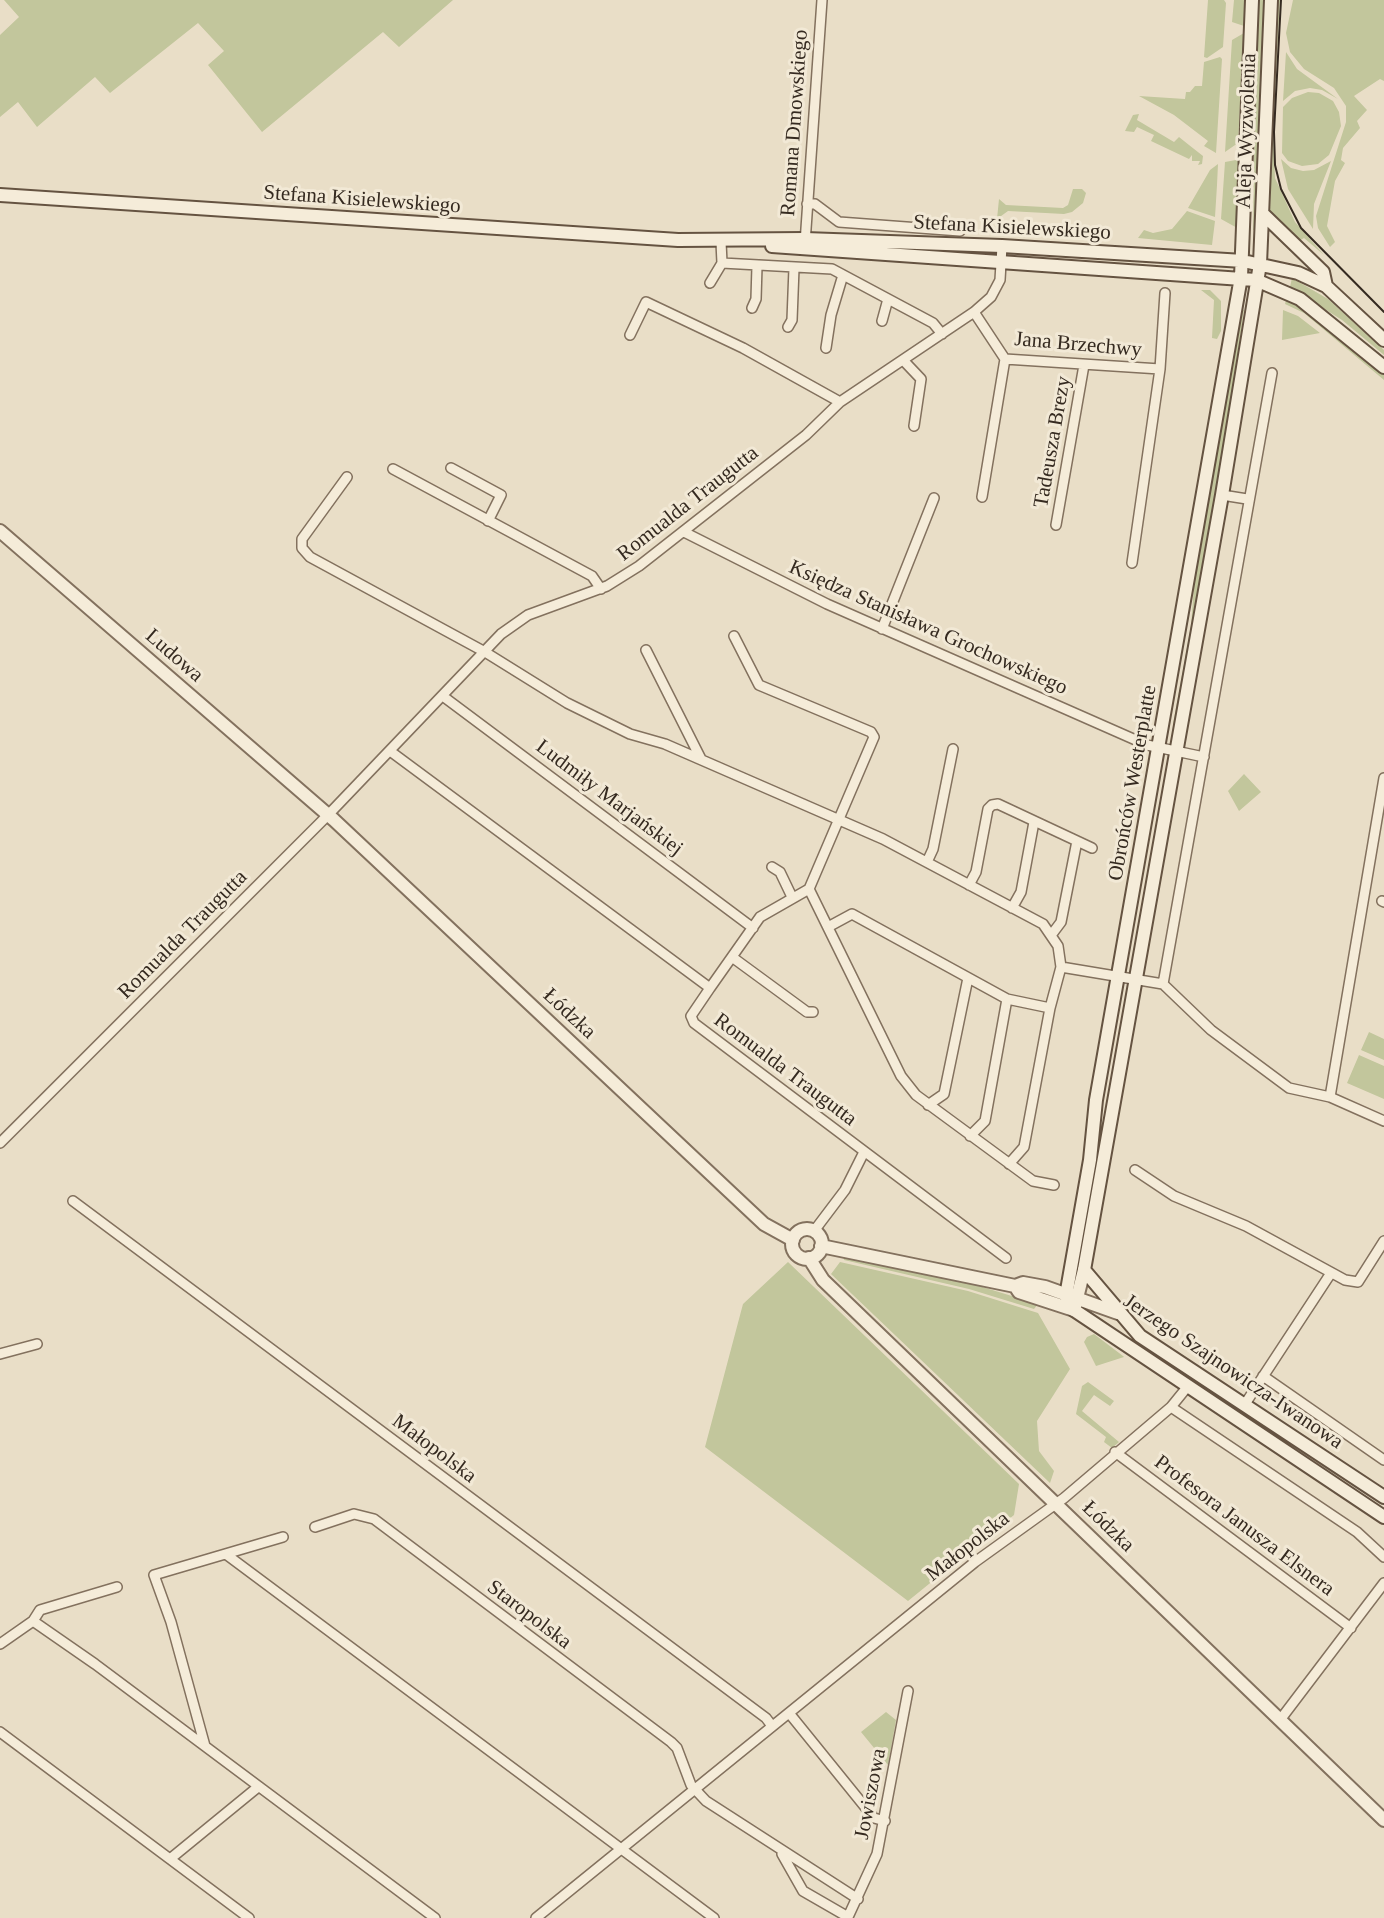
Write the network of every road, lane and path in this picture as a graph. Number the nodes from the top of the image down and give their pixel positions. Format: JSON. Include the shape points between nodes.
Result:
{"nodes":[{"id":1,"x":822,"y":0,"type":"edge"},
{"id":2,"x":1252,"y":0,"type":"edge"},
{"id":3,"x":1271,"y":0,"type":"edge"},
{"id":4,"x":0,"y":195,"type":"edge"},
{"id":5,"x":807,"y":204,"type":"junction"},
{"id":6,"x":1263,"y":215,"type":"junction"},
{"id":7,"x":960,"y":230,"type":"dead end"},
{"id":8,"x":721,"y":242,"type":"junction"},
{"id":9,"x":805,"y":244,"type":"junction"},
{"id":10,"x":1002,"y":246,"type":"junction"},
{"id":11,"x":1243,"y":261,"type":"junction"},
{"id":12,"x":1002,"y":262,"type":"junction"},
{"id":13,"x":722,"y":263,"type":"junction"},
{"id":14,"x":1260,"y":264,"type":"junction"},
{"id":15,"x":758,"y":265,"type":"junction"},
{"id":16,"x":794,"y":268,"type":"junction"},
{"id":17,"x":843,"y":275,"type":"junction"},
{"id":18,"x":1241,"y":278,"type":"junction"},
{"id":19,"x":1256,"y":280,"type":"junction"},
{"id":20,"x":710,"y":283,"type":"dead end"},
{"id":21,"x":1326,"y":286,"type":"junction"},
{"id":22,"x":1165,"y":293,"type":"dead end"},
{"id":23,"x":888,"y":299,"type":"junction"},
{"id":24,"x":752,"y":308,"type":"dead end"},
{"id":25,"x":974,"y":312,"type":"junction"},
{"id":26,"x":883,"y":321,"type":"dead end"},
{"id":27,"x":788,"y":327,"type":"dead end"},
{"id":28,"x":942,"y":334,"type":"junction"},
{"id":29,"x":630,"y":335,"type":"dead end"},
{"id":30,"x":1384,"y":340,"type":"edge"},
{"id":31,"x":826,"y":348,"type":"dead end"},
{"id":32,"x":1005,"y":359,"type":"junction"},
{"id":33,"x":903,"y":360,"type":"junction"},
{"id":34,"x":1084,"y":365,"type":"junction"},
{"id":35,"x":1384,"y":367,"type":"edge"},
{"id":36,"x":1160,"y":369,"type":"junction"},
{"id":37,"x":1272,"y":373,"type":"dead end"},
{"id":38,"x":840,"y":402,"type":"junction"},
{"id":39,"x":914,"y":426,"type":"dead end"},
{"id":40,"x":451,"y":468,"type":"dead end"},
{"id":41,"x":393,"y":469,"type":"dead end"},
{"id":42,"x":347,"y":477,"type":"dead end"},
{"id":43,"x":1222,"y":495,"type":"junction"},
{"id":44,"x":982,"y":497,"type":"dead end"},
{"id":45,"x":934,"y":498,"type":"dead end"},
{"id":46,"x":1247,"y":499,"type":"junction"},
{"id":47,"x":488,"y":521,"type":"junction"},
{"id":48,"x":1056,"y":524,"type":"dead end"},
{"id":49,"x":0,"y":531,"type":"edge"},
{"id":50,"x":684,"y":532,"type":"junction"},
{"id":51,"x":1132,"y":563,"type":"dead end"},
{"id":52,"x":601,"y":589,"type":"junction"},
{"id":53,"x":883,"y":629,"type":"junction"},
{"id":54,"x":734,"y":636,"type":"dead end"},
{"id":55,"x":646,"y":650,"type":"dead end"},
{"id":56,"x":485,"y":652,"type":"junction"},
{"id":57,"x":444,"y":697,"type":"junction"},
{"id":58,"x":953,"y":749,"type":"dead end"},
{"id":59,"x":1159,"y":749,"type":"junction"},
{"id":60,"x":390,"y":751,"type":"junction"},
{"id":61,"x":1175,"y":752,"type":"junction"},
{"id":62,"x":1204,"y":757,"type":"junction"},
{"id":63,"x":701,"y":759,"type":"junction"},
{"id":64,"x":1384,"y":778,"type":"edge"},
{"id":65,"x":325,"y":812,"type":"junction"},
{"id":66,"x":841,"y":820,"type":"junction"},
{"id":67,"x":1034,"y":822,"type":"junction"},
{"id":68,"x":1077,"y":841,"type":"junction"},
{"id":69,"x":1092,"y":848,"type":"dead end"},
{"id":70,"x":926,"y":862,"type":"junction"},
{"id":71,"x":772,"y":867,"type":"dead end"},
{"id":72,"x":969,"y":885,"type":"junction"},
{"id":73,"x":809,"y":889,"type":"junction"},
{"id":74,"x":792,"y":897,"type":"junction"},
{"id":75,"x":1012,"y":908,"type":"junction"},
{"id":76,"x":828,"y":927,"type":"junction"},
{"id":77,"x":753,"y":928,"type":"junction"},
{"id":78,"x":1052,"y":933,"type":"junction"},
{"id":79,"x":732,"y":957,"type":"junction"},
{"id":80,"x":1061,"y":967,"type":"junction"},
{"id":81,"x":1118,"y":977,"type":"junction"},
{"id":82,"x":968,"y":978,"type":"junction"},
{"id":83,"x":1133,"y":979,"type":"junction"},
{"id":84,"x":1163,"y":984,"type":"junction"},
{"id":85,"x":710,"y":988,"type":"junction"},
{"id":86,"x":1007,"y":999,"type":"junction"},
{"id":87,"x":1050,"y":1008,"type":"junction"},
{"id":88,"x":813,"y":1012,"type":"dead end"},
{"id":89,"x":1330,"y":1097,"type":"junction"},
{"id":90,"x":928,"y":1105,"type":"junction"},
{"id":91,"x":1384,"y":1121,"type":"edge"},
{"id":92,"x":970,"y":1136,"type":"junction"},
{"id":93,"x":0,"y":1143,"type":"edge"},
{"id":94,"x":864,"y":1152,"type":"junction"},
{"id":95,"x":1009,"y":1164,"type":"junction"},
{"id":96,"x":1135,"y":1170,"type":"dead end"},
{"id":97,"x":1054,"y":1185,"type":"dead end"},
{"id":98,"x":74,"y":1201,"type":"dead end"},
{"id":99,"x":814,"y":1231,"type":"junction"},
{"id":100,"x":793,"y":1240,"type":"junction"},
{"id":101,"x":1384,"y":1241,"type":"edge"},
{"id":102,"x":821,"y":1245,"type":"junction"},
{"id":103,"x":809,"y":1258,"type":"junction"},
{"id":104,"x":1006,"y":1258,"type":"dead end"},
{"id":105,"x":1084,"y":1270,"type":"junction"},
{"id":106,"x":1331,"y":1273,"type":"junction"},
{"id":107,"x":1072,"y":1302,"type":"junction"},
{"id":108,"x":1118,"y":1313,"type":"junction"},
{"id":109,"x":37,"y":1344,"type":"dead end"},
{"id":110,"x":0,"y":1354,"type":"edge"},
{"id":111,"x":1262,"y":1376,"type":"junction"},
{"id":112,"x":1188,"y":1386,"type":"junction"},
{"id":113,"x":1245,"y":1404,"type":"junction"},
{"id":114,"x":1171,"y":1406,"type":"junction"},
{"id":115,"x":1115,"y":1452,"type":"junction"},
{"id":116,"x":1384,"y":1460,"type":"edge"},
{"id":117,"x":1384,"y":1497,"type":"edge"},
{"id":118,"x":1056,"y":1503,"type":"junction"},
{"id":119,"x":1384,"y":1517,"type":"edge"},
{"id":120,"x":315,"y":1527,"type":"dead end"},
{"id":121,"x":283,"y":1537,"type":"dead end"},
{"id":122,"x":227,"y":1555,"type":"junction"},
{"id":123,"x":1384,"y":1557,"type":"edge"},
{"id":124,"x":1384,"y":1583,"type":"edge"},
{"id":125,"x":117,"y":1587,"type":"dead end"},
{"id":126,"x":33,"y":1621,"type":"junction"},
{"id":127,"x":1351,"y":1628,"type":"junction"},
{"id":128,"x":0,"y":1644,"type":"edge"},
{"id":129,"x":908,"y":1691,"type":"dead end"},
{"id":130,"x":789,"y":1713,"type":"junction"},
{"id":131,"x":1280,"y":1720,"type":"junction"},
{"id":132,"x":772,"y":1726,"type":"junction"},
{"id":133,"x":0,"y":1732,"type":"edge"},
{"id":134,"x":205,"y":1746,"type":"junction"},
{"id":135,"x":258,"y":1787,"type":"junction"},
{"id":136,"x":694,"y":1790,"type":"junction"},
{"id":137,"x":1384,"y":1820,"type":"edge"},
{"id":138,"x":885,"y":1821,"type":"junction"},
{"id":139,"x":619,"y":1848,"type":"junction"},
{"id":140,"x":781,"y":1852,"type":"junction"},
{"id":141,"x":170,"y":1859,"type":"junction"},
{"id":142,"x":858,"y":1899,"type":"junction"},
{"id":143,"x":249,"y":1918,"type":"edge"},
{"id":144,"x":435,"y":1918,"type":"edge"},
{"id":145,"x":536,"y":1918,"type":"edge"},
{"id":146,"x":714,"y":1918,"type":"edge"}],
"edges":[{"from":1,"to":5,"type":"street","name":"Romana Dmowskiego"},
{"from":2,"to":11,"type":"main road","name":"Aleja Wyzwolenia"},
{"from":3,"to":6,"type":"main road","name":"Aleja Wyzwolenia"},
{"from":4,"to":8,"type":"main road","name":"Stefana Kisielewskiego"},
{"from":5,"to":7,"type":"street","via":[[815,204],[839,222]]},
{"from":5,"to":9,"type":"street","name":"Romana Dmowskiego"},
{"from":6,"to":14,"type":"main road","name":"Aleja Wyzwolenia"},
{"from":6,"to":21,"type":"main road","via":[[1323,272]]},
{"from":8,"to":9,"type":"main road","name":"Stefana Kisielewskiego"},
{"from":8,"to":13,"type":"street"},
{"from":9,"to":10,"type":"main road","name":"Stefana Kisielewskiego"},
{"from":9,"to":12,"type":"main road","name":"Stefana Kisielewskiego"},
{"from":10,"to":11,"type":"main road","name":"Stefana Kisielewskiego"},
{"from":10,"to":12,"type":"street","name":"Romualda Traugutta"},
{"from":11,"to":14,"type":"main road","name":"Stefana Kisielewskiego"},
{"from":11,"to":18,"type":"main road","name":"Obrońców Westerplatte"},
{"from":12,"to":18,"type":"main road","name":"Stefana Kisielewskiego"},
{"from":12,"to":25,"type":"street","name":"Romualda Traugutta","via":[[991,297]]},
{"from":13,"to":15,"type":"street"},
{"from":13,"to":20,"type":"street"},
{"from":14,"to":19,"type":"main road","name":"Obrońców Westerplatte"},
{"from":14,"to":21,"type":"main road","name":"Stefana Kisielewskiego"},
{"from":15,"to":16,"type":"street"},
{"from":15,"to":24,"type":"street"},
{"from":16,"to":17,"type":"street","via":[[832,269]]},
{"from":16,"to":27,"type":"street"},
{"from":17,"to":23,"type":"street"},
{"from":17,"to":31,"type":"street"},
{"from":18,"to":19,"type":"main road","name":"Stefana Kisielewskiego"},
{"from":18,"to":59,"type":"main road","name":"Obrońców Westerplatte"},
{"from":19,"to":35,"type":"main road","name":"Stefana Kisielewskiego","via":[[1300,299]]},
{"from":19,"to":43,"type":"main road","name":"Obrońców Westerplatte"},
{"from":21,"to":30,"type":"main road"},
{"from":22,"to":36,"type":"street"},
{"from":23,"to":26,"type":"street"},
{"from":23,"to":28,"type":"street","via":[[933,323]]},
{"from":25,"to":28,"type":"street","name":"Romualda Traugutta"},
{"from":25,"to":32,"type":"street","name":"Jana Brzechwy"},
{"from":28,"to":33,"type":"street","name":"Romualda Traugutta"},
{"from":29,"to":38,"type":"street","via":[[646,302],[743,348]]},
{"from":32,"to":34,"type":"street","name":"Jana Brzechwy"},
{"from":32,"to":44,"type":"street"},
{"from":33,"to":38,"type":"street","name":"Romualda Traugutta"},
{"from":33,"to":39,"type":"street","via":[[922,379]]},
{"from":34,"to":36,"type":"street","name":"Jana Brzechwy"},
{"from":34,"to":48,"type":"street","name":"Tadeusza Brezy"},
{"from":36,"to":51,"type":"street"},
{"from":37,"to":46,"type":"street"},
{"from":38,"to":50,"type":"street","name":"Romualda Traugutta","via":[[806,435]]},
{"from":40,"to":47,"type":"street","via":[[501,495]]},
{"from":41,"to":47,"type":"street"},
{"from":42,"to":56,"type":"street","via":[[302,539],[305,552]]},
{"from":43,"to":46,"type":"street"},
{"from":43,"to":61,"type":"main road","name":"Obrońców Westerplatte"},
{"from":45,"to":53,"type":"street"},
{"from":46,"to":62,"type":"street"},
{"from":47,"to":52,"type":"street","via":[[592,576]]},
{"from":49,"to":65,"type":"main road","name":"Ludowa"},
{"from":50,"to":52,"type":"street","name":"Romualda Traugutta"},
{"from":50,"to":53,"type":"street","name":"Księdza Stanisława Grochowskiego"},
{"from":52,"to":56,"type":"street","name":"Romualda Traugutta","via":[[528,615]]},
{"from":53,"to":59,"type":"street","name":"Księdza Stanisława Grochowskiego"},
{"from":54,"to":66,"type":"street","via":[[759,685],[874,737]]},
{"from":55,"to":63,"type":"street"},
{"from":56,"to":57,"type":"street","name":"Romualda Traugutta"},
{"from":56,"to":63,"type":"street","via":[[567,703],[630,734]]},
{"from":57,"to":60,"type":"street","name":"Romualda Traugutta"},
{"from":57,"to":77,"type":"street","name":"Ludmiły Marjańskiej"},
{"from":58,"to":70,"type":"street","via":[[933,849]]},
{"from":59,"to":61,"type":"street","name":"Księdza Stanisława Grochowskiego"},
{"from":59,"to":81,"type":"main road","name":"Obrońców Westerplatte"},
{"from":60,"to":65,"type":"street","name":"Romualda Traugutta"},
{"from":60,"to":85,"type":"street","name":"Romualda Traugutta"},
{"from":61,"to":62,"type":"street","name":"Księdza Stanisława Grochowskiego"},
{"from":61,"to":83,"type":"main road","name":"Obrońców Westerplatte"},
{"from":62,"to":84,"type":"street"},
{"from":63,"to":66,"type":"street"},
{"from":64,"to":89,"type":"street"},
{"from":65,"to":93,"type":"street","name":"Romualda Traugutta"},
{"from":65,"to":100,"type":"main road","name":"Łódzka","via":[[764,1224]]},
{"from":66,"to":70,"type":"street"},
{"from":66,"to":73,"type":"street"},
{"from":67,"to":68,"type":"street"},
{"from":67,"to":72,"type":"street","via":[[998,804],[988,809],[976,872]]},
{"from":67,"to":75,"type":"street","via":[[1021,892]]},
{"from":68,"to":69,"type":"street"},
{"from":68,"to":78,"type":"street","via":[[1061,922]]},
{"from":70,"to":72,"type":"street"},
{"from":71,"to":74,"type":"street","via":[[780,872]]},
{"from":72,"to":75,"type":"street"},
{"from":73,"to":74,"type":"street"},
{"from":73,"to":76,"type":"street"},
{"from":74,"to":77,"type":"street","via":[[760,917]]},
{"from":75,"to":78,"type":"street"},
{"from":76,"to":82,"type":"street","via":[[852,914]]},
{"from":76,"to":90,"type":"street","via":[[901,1076]]},
{"from":77,"to":79,"type":"street"},
{"from":78,"to":80,"type":"street"},
{"from":79,"to":85,"type":"street"},
{"from":79,"to":88,"type":"street"},
{"from":80,"to":81,"type":"street"},
{"from":80,"to":87,"type":"street"},
{"from":81,"to":83,"type":"street"},
{"from":81,"to":107,"type":"main road","name":"Obrońców Westerplatte"},
{"from":82,"to":86,"type":"street"},
{"from":82,"to":90,"type":"street","via":[[944,1094]]},
{"from":83,"to":84,"type":"street"},
{"from":83,"to":105,"type":"main road","name":"Obrońców Westerplatte"},
{"from":84,"to":89,"type":"street","via":[[1211,1030],[1289,1088]]},
{"from":85,"to":94,"type":"street","name":"Romualda Traugutta","via":[[691,1016],[694,1023]]},
{"from":86,"to":87,"type":"street"},
{"from":86,"to":92,"type":"street","via":[[985,1121]]},
{"from":87,"to":95,"type":"street","via":[[1024,1147]]},
{"from":89,"to":91,"type":"street"},
{"from":90,"to":92,"type":"street"},
{"from":92,"to":95,"type":"street"},
{"from":94,"to":99,"type":"street","via":[[845,1190]]},
{"from":94,"to":104,"type":"street","name":"Romualda Traugutta"},
{"from":95,"to":97,"type":"street","via":[[1033,1181]]},
{"from":96,"to":106,"type":"street","via":[[1174,1196],[1246,1226]]},
{"from":98,"to":132,"type":"street","name":"Małopolska"},
{"from":99,"to":100,"type":"main road","via":[[801,1230]]},
{"from":99,"to":102,"type":"main road"},
{"from":100,"to":103,"type":"main road","via":[[796,1254]]},
{"from":101,"to":106,"type":"street","via":[[1358,1282]]},
{"from":102,"to":103,"type":"main road"},
{"from":102,"to":107,"type":"main road","name":"Jerzego Szajnowicza-Iwanowa","via":[[1014,1286],[1023,1283]]},
{"from":103,"to":118,"type":"main road","name":"Łódzka","via":[[824,1280]]},
{"from":105,"to":107,"type":"main road","name":"Obrońców Westerplatte"},
{"from":105,"to":108,"type":"main road"},
{"from":106,"to":111,"type":"street"},
{"from":107,"to":108,"type":"main road","name":"Jerzego Szajnowicza-Iwanowa"},
{"from":107,"to":112,"type":"main road","name":"Jerzego Szajnowicza-Iwanowa","via":[[1100,1327]]},
{"from":108,"to":113,"type":"main road","name":"Jerzego Szajnowicza-Iwanowa","via":[[1140,1336]]},
{"from":109,"to":110,"type":"street"},
{"from":111,"to":113,"type":"street"},
{"from":111,"to":116,"type":"street"},
{"from":112,"to":114,"type":"street","name":"Małopolska"},
{"from":112,"to":119,"type":"main road","name":"Jerzego Szajnowicza-Iwanowa"},
{"from":113,"to":117,"type":"main road","name":"Jerzego Szajnowicza-Iwanowa"},
{"from":114,"to":115,"type":"street","name":"Małopolska"},
{"from":114,"to":123,"type":"street","via":[[1357,1532]]},
{"from":115,"to":118,"type":"street","name":"Małopolska"},
{"from":115,"to":127,"type":"street","name":"Profesora Janusza Elsnera"},
{"from":118,"to":130,"type":"street","name":"Małopolska","via":[[975,1562]]},
{"from":118,"to":131,"type":"main road","name":"Łódzka"},
{"from":120,"to":136,"type":"street","name":"Staropolska","via":[[354,1514],[374,1519],[671,1742]]},
{"from":121,"to":122,"type":"street"},
{"from":122,"to":134,"type":"street","via":[[153,1575],[171,1622]]},
{"from":122,"to":139,"type":"street"},
{"from":124,"to":127,"type":"street"},
{"from":125,"to":126,"type":"street","via":[[40,1610]]},
{"from":126,"to":128,"type":"street"},
{"from":126,"to":134,"type":"street"},
{"from":127,"to":131,"type":"street"},
{"from":129,"to":138,"type":"street","name":"Jowiszowa"},
{"from":130,"to":132,"type":"street","name":"Małopolska"},
{"from":130,"to":138,"type":"street","via":[[874,1818]]},
{"from":131,"to":137,"type":"main road","name":"Łódzka"},
{"from":132,"to":136,"type":"street","name":"Małopolska"},
{"from":133,"to":141,"type":"street"},
{"from":134,"to":135,"type":"street"},
{"from":135,"to":141,"type":"street"},
{"from":135,"to":144,"type":"street"},
{"from":136,"to":139,"type":"street","name":"Małopolska"},
{"from":136,"to":140,"type":"street"},
{"from":138,"to":142,"type":"street","name":"Jowiszowa"},
{"from":139,"to":145,"type":"street","name":"Małopolska"},
{"from":139,"to":146,"type":"street"},
{"from":140,"to":142,"type":"street"},
{"from":140,"to":142,"type":"street","via":[[803,1891],[844,1918]]},
{"from":141,"to":143,"type":"street"}]}
